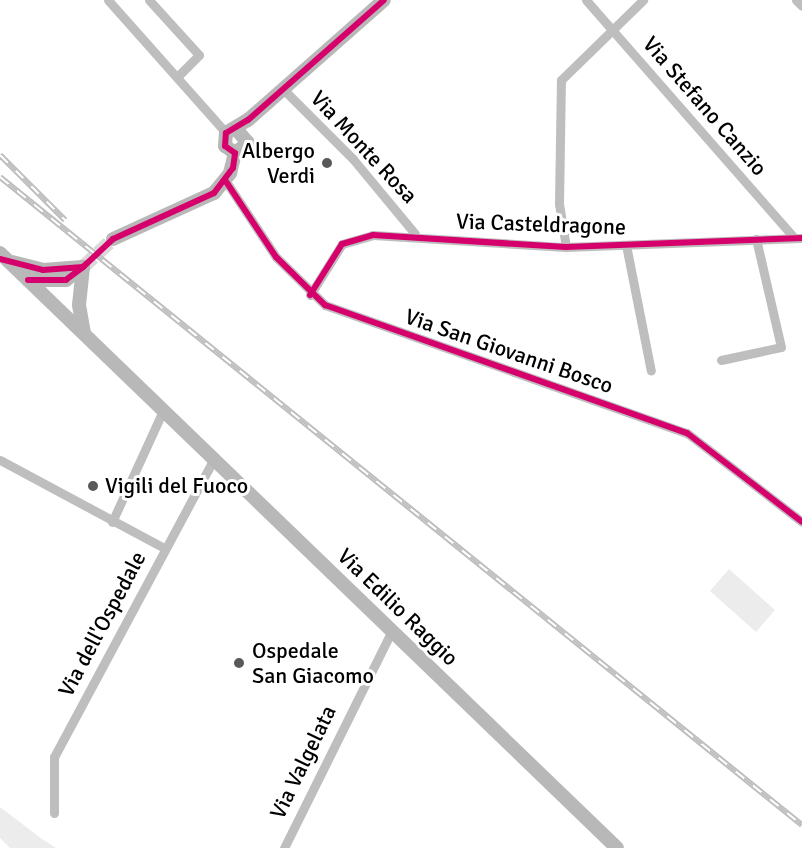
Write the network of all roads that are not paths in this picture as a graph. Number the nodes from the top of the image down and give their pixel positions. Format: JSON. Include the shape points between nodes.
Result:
{"nodes":[{"id":1,"x":108,"y":0,"type":"edge"},
{"id":2,"x":149,"y":0,"type":"edge"},
{"id":3,"x":384,"y":0,"type":"edge"},
{"id":4,"x":586,"y":0,"type":"edge"},
{"id":5,"x":643,"y":0,"type":"edge"},
{"id":6,"x":796,"y":0,"type":"edge"},
{"id":7,"x":802,"y":6,"type":"edge"},
{"id":8,"x":612,"y":29,"type":"junction"},
{"id":9,"x":178,"y":76,"type":"junction"},
{"id":10,"x":283,"y":89,"type":"junction"},
{"id":11,"x":236,"y":132,"type":"junction"},
{"id":12,"x":235,"y":153,"type":"junction"},
{"id":13,"x":228,"y":184,"type":"junction"},
{"id":14,"x":415,"y":234,"type":"junction"},
{"id":15,"x":798,"y":238,"type":"edge"},
{"id":16,"x":113,"y":239,"type":"tunnel mouth"},
{"id":17,"x":756,"y":239,"type":"junction"},
{"id":18,"x":626,"y":245,"type":"junction"},
{"id":19,"x":566,"y":247,"type":"junction"},
{"id":20,"x":1,"y":256,"type":"edge"},
{"id":21,"x":83,"y":267,"type":"junction"},
{"id":22,"x":28,"y":280,"type":"junction"},
{"id":23,"x":310,"y":295,"type":"junction"},
{"id":24,"x":84,"y":333,"type":"junction"},
{"id":25,"x":721,"y":360,"type":"dead end"},
{"id":26,"x":651,"y":371,"type":"dead end"},
{"id":27,"x":162,"y":413,"type":"junction"},
{"id":28,"x":0,"y":460,"type":"edge"},
{"id":29,"x":213,"y":460,"type":"junction"},
{"id":30,"x":112,"y":522,"type":"junction"},
{"id":31,"x":802,"y":522,"type":"edge"},
{"id":32,"x":165,"y":548,"type":"junction"},
{"id":33,"x":392,"y":630,"type":"junction"},
{"id":34,"x":54,"y":813,"type":"dead end"},
{"id":35,"x":284,"y":848,"type":"edge"},
{"id":36,"x":617,"y":848,"type":"edge"}],
"edges":[{"from":1,"to":9,"type":"street"},
{"from":2,"to":9,"type":"street","via":[[199,55]]},
{"from":3,"to":10,"type":"main road"},
{"from":4,"to":8,"type":"street","name":"Via Stefano Canzio"},
{"from":5,"to":8,"type":"street"},
{"from":6,"to":7,"type":"street"},
{"from":8,"to":15,"type":"street","name":"Via Stefano Canzio"},
{"from":8,"to":19,"type":"street","via":[[561,80],[559,204]]},
{"from":9,"to":11,"type":"street"},
{"from":10,"to":11,"type":"main road"},
{"from":10,"to":14,"type":"street","name":"Via Monte Rosa","via":[[352,159]]},
{"from":11,"to":12,"type":"main road","via":[[225,146]]},
{"from":11,"to":12,"type":"main road","via":[[246,147]]},
{"from":12,"to":13,"type":"main road"},
{"from":13,"to":16,"type":"main road","via":[[202,200]]},
{"from":13,"to":23,"type":"street"},
{"from":14,"to":19,"type":"street","name":"Via Casteldragone"},
{"from":14,"to":23,"type":"street","name":"Via Casteldragone","via":[[342,244]]},
{"from":15,"to":17,"type":"street","name":"Via Casteldragone"},
{"from":17,"to":18,"type":"street","name":"Via Casteldragone"},
{"from":17,"to":25,"type":"street","via":[[782,347]]},
{"from":18,"to":19,"type":"street","name":"Via Casteldragone"},
{"from":18,"to":26,"type":"street"},
{"from":20,"to":21,"type":"main road","via":[[43,270]]},
{"from":20,"to":22,"type":"main road","name":"Via Edilio Raggio"},
{"from":21,"to":22,"type":"main road","via":[[66,280]]},
{"from":21,"to":24,"type":"main road","via":[[79,305]]},
{"from":22,"to":24,"type":"main road","name":"Via Edilio Raggio"},
{"from":23,"to":31,"type":"street","name":"Via San Giovanni Bosco","via":[[687,433]]},
{"from":24,"to":27,"type":"main road","name":"Via Edilio Raggio"},
{"from":27,"to":29,"type":"main road","name":"Via Edilio Raggio"},
{"from":27,"to":30,"type":"street"},
{"from":28,"to":30,"type":"street"},
{"from":29,"to":32,"type":"street","name":"Via dell'Ospedale"},
{"from":29,"to":33,"type":"main road","name":"Via Edilio Raggio"},
{"from":30,"to":32,"type":"street"},
{"from":32,"to":34,"type":"street","name":"Via dell'Ospedale","via":[[54,757]]},
{"from":33,"to":35,"type":"street","name":"Via Valgelata"},
{"from":33,"to":36,"type":"main road","name":"Via Edilio Raggio"}]}
